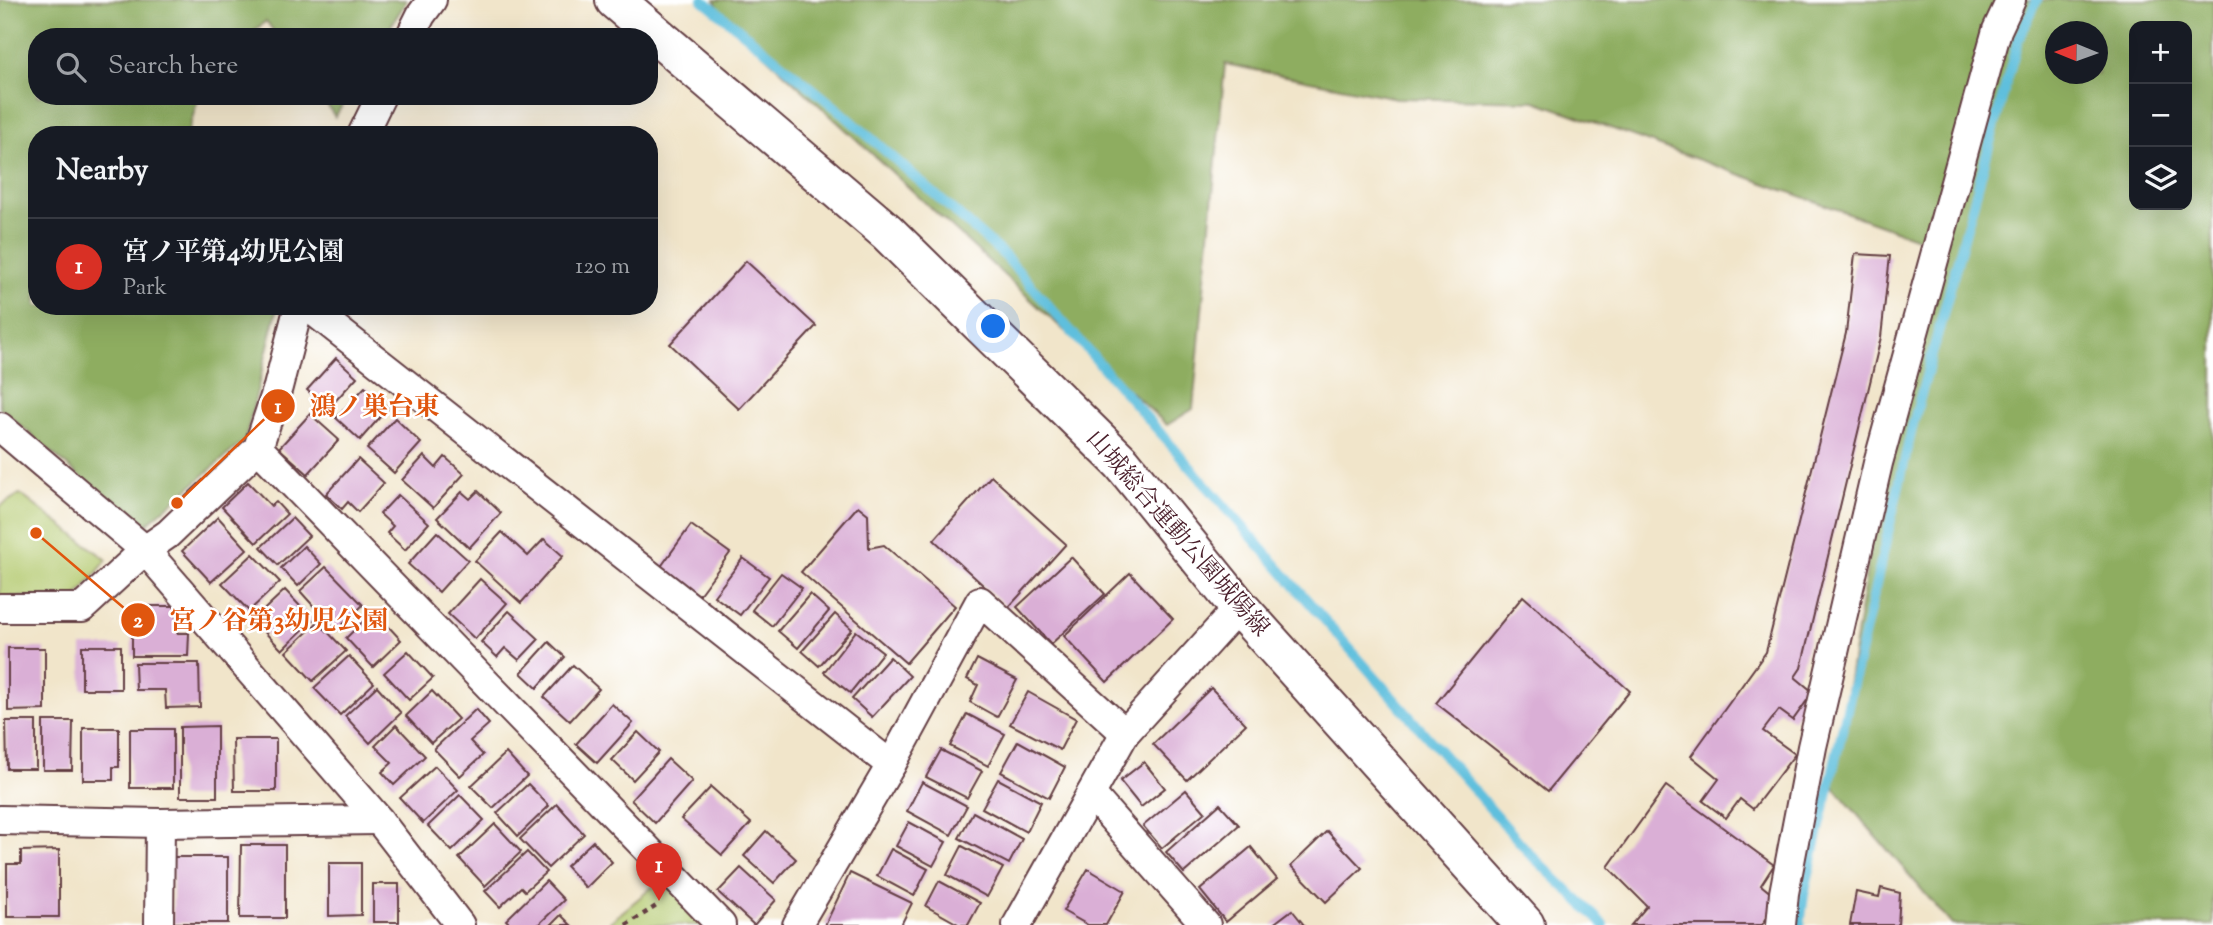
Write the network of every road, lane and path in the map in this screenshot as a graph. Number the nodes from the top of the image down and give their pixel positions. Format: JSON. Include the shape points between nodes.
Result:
{"nodes":[{"id":1,"x":432,"y":0,"type":"edge"},
{"id":2,"x":615,"y":0,"type":"edge"},
{"id":3,"x":2011,"y":0,"type":"edge"},
{"id":4,"x":414,"y":28,"type":"edge"},
{"id":5,"x":648,"y":28,"type":"edge"},
{"id":6,"x":658,"y":37,"type":"edge"},
{"id":7,"x":377,"y":105,"type":"edge"},
{"id":8,"x":366,"y":126,"type":"edge"},
{"id":9,"x":297,"y":315,"type":"edge"},
{"id":10,"x":318,"y":315,"type":"edge"},
{"id":11,"x":0,"y":427,"type":"edge"},
{"id":12,"x":258,"y":448,"type":"junction"},
{"id":13,"x":145,"y":550,"type":"junction"},
{"id":14,"x":1239,"y":607,"type":"junction"},
{"id":15,"x":0,"y":608,"type":"edge"},
{"id":16,"x":1125,"y":733,"type":"junction"},
{"id":17,"x":891,"y":765,"type":"junction"},
{"id":18,"x":1091,"y":794,"type":"junction"},
{"id":19,"x":0,"y":820,"type":"edge"},
{"id":20,"x":379,"y":820,"type":"junction"},
{"id":21,"x":160,"y":823,"type":"junction"},
{"id":22,"x":159,"y":925,"type":"edge"},
{"id":23,"x":460,"y":925,"type":"edge"},
{"id":24,"x":721,"y":925,"type":"edge"},
{"id":25,"x":797,"y":925,"type":"edge"},
{"id":26,"x":1017,"y":925,"type":"edge"},
{"id":27,"x":1206,"y":925,"type":"edge"},
{"id":28,"x":1525,"y":925,"type":"edge"},
{"id":29,"x":1781,"y":925,"type":"edge"}],
"edges":[{"from":1,"to":4,"type":"street"},
{"from":2,"to":5,"type":"main road","name":"山城総合運動公園城陽線"},
{"from":3,"to":29,"type":"street","via":[[1997,30],[1878,463],[1812,747]]},
{"from":6,"to":14,"type":"main road","name":"山城総合運動公園城陽線","via":[[887,232],[1122,463]]},
{"from":7,"to":8,"type":"street"},
{"from":9,"to":12,"type":"street"},
{"from":10,"to":17,"type":"street"},
{"from":11,"to":13,"type":"street"},
{"from":12,"to":13,"type":"street"},
{"from":12,"to":24,"type":"street"},
{"from":13,"to":15,"type":"street","via":[[82,608]]},
{"from":13,"to":20,"type":"street"},
{"from":14,"to":16,"type":"street"},
{"from":14,"to":28,"type":"main road","name":"山城総合運動公園城陽線"},
{"from":16,"to":17,"type":"street","via":[[980,601]]},
{"from":16,"to":18,"type":"street"},
{"from":17,"to":25,"type":"street"},
{"from":18,"to":26,"type":"street"},
{"from":18,"to":27,"type":"street"},
{"from":19,"to":21,"type":"street"},
{"from":20,"to":21,"type":"street"},
{"from":20,"to":23,"type":"street"},
{"from":21,"to":22,"type":"street"}]}
